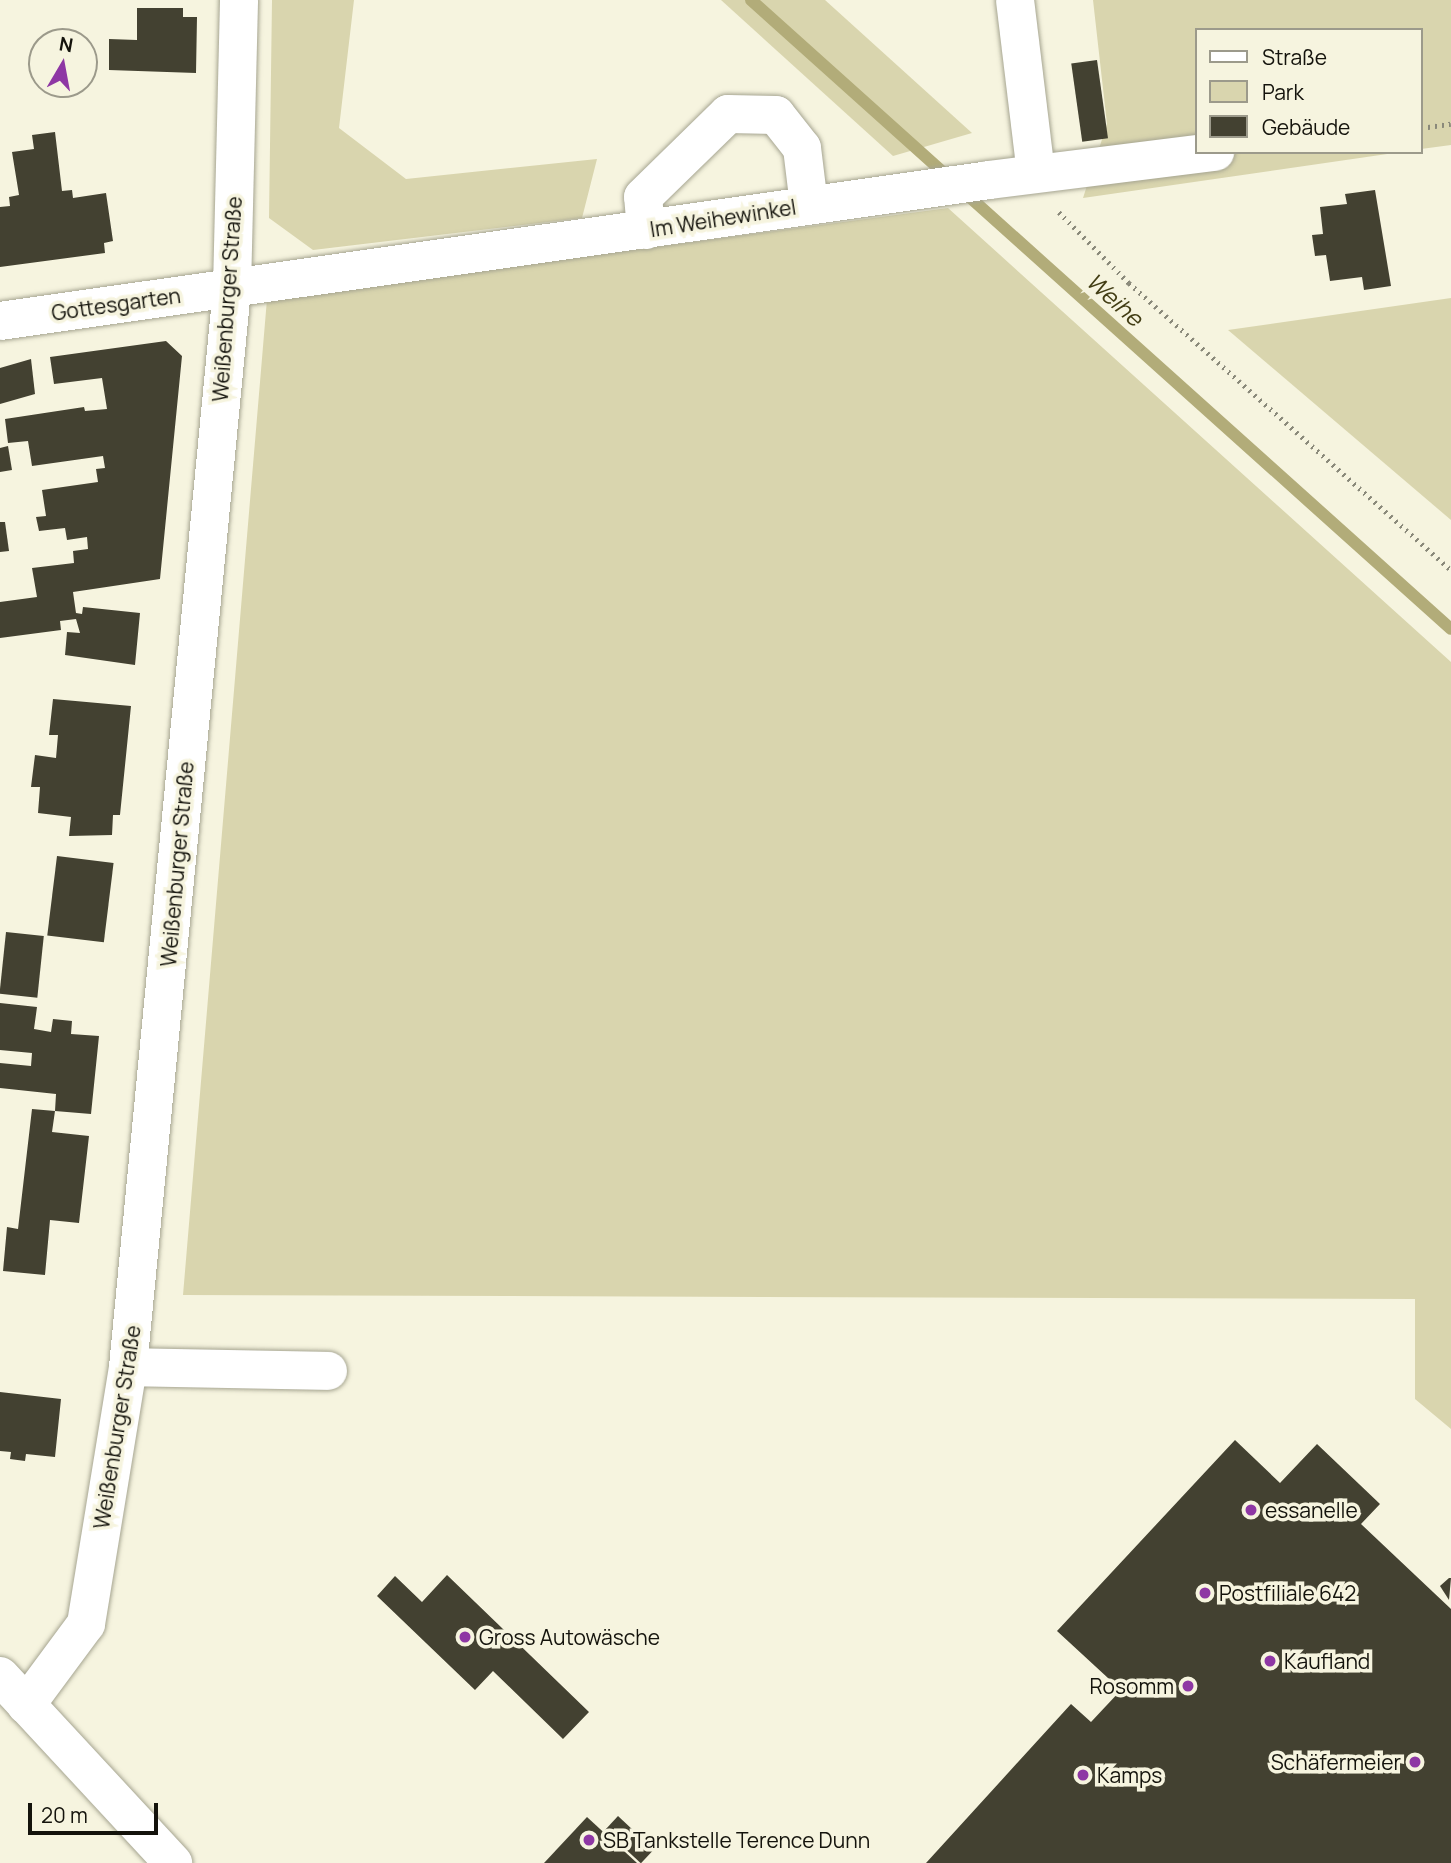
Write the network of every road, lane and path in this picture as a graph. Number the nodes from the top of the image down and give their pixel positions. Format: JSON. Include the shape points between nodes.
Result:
{"nodes":[{"id":1,"x":239,"y":0,"type":"edge"},
{"id":2,"x":1015,"y":0,"type":"edge"},
{"id":3,"x":1451,"y":124,"type":"edge"},
{"id":4,"x":1423,"y":128,"type":"edge"},
{"id":5,"x":1198,"y":154,"type":"edge"},
{"id":6,"x":1036,"y":173,"type":"junction"},
{"id":7,"x":809,"y":205,"type":"junction"},
{"id":8,"x":646,"y":230,"type":"junction"},
{"id":9,"x":232,"y":288,"type":"junction"},
{"id":10,"x":0,"y":321,"type":"edge"},
{"id":11,"x":1451,"y":570,"type":"edge"},
{"id":12,"x":128,"y":1367,"type":"junction"},
{"id":13,"x":328,"y":1371,"type":"dead end"},
{"id":14,"x":0,"y":1676,"type":"edge"},
{"id":15,"x":26,"y":1704,"type":"junction"},
{"id":16,"x":173,"y":1863,"type":"edge"}],
"edges":[{"from":1,"to":9,"type":"street","name":"Weißenburger Straße"},
{"from":2,"to":6,"type":"street"},
{"from":3,"to":4,"type":"path"},
{"from":5,"to":6,"type":"street","name":"Im Weihewinkel"},
{"from":6,"to":7,"type":"street","name":"Im Weihewinkel"},
{"from":6,"to":11,"type":"path","via":[[1062,218],[1129,283]]},
{"from":7,"to":8,"type":"street","name":"Im Weihewinkel"},
{"from":7,"to":8,"type":"street","via":[[802,148],[776,115],[728,114],[643,197]]},
{"from":8,"to":9,"type":"street","name":"Im Weihewinkel"},
{"from":9,"to":10,"type":"street","name":"Gottesgarten"},
{"from":9,"to":12,"type":"street","name":"Weißenburger Straße"},
{"from":12,"to":13,"type":"street"},
{"from":12,"to":15,"type":"street","name":"Weißenburger Straße","via":[[86,1624]]},
{"from":14,"to":15,"type":"street"},
{"from":15,"to":16,"type":"street"}]}
